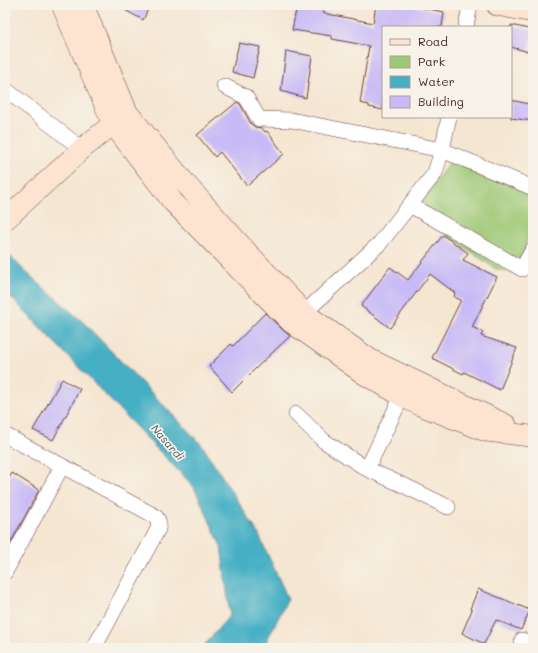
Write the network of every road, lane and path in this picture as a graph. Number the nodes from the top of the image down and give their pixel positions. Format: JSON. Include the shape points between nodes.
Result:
{"nodes":[{"id":1,"x":62,"y":5,"type":"edge"},
{"id":2,"x":83,"y":5,"type":"edge"},
{"id":3,"x":470,"y":5,"type":"edge"},
{"id":4,"x":497,"y":5,"type":"edge"},
{"id":5,"x":533,"y":12,"type":"edge"},
{"id":6,"x":466,"y":26,"type":"edge"},
{"id":7,"x":224,"y":86,"type":"dead end"},
{"id":8,"x":5,"y":89,"type":"edge"},
{"id":9,"x":120,"y":118,"type":"junction"},
{"id":10,"x":449,"y":118,"type":"edge"},
{"id":11,"x":82,"y":149,"type":"junction"},
{"id":12,"x":442,"y":150,"type":"junction"},
{"id":13,"x":533,"y":188,"type":"edge"},
{"id":14,"x":410,"y":205,"type":"junction"},
{"id":15,"x":6,"y":219,"type":"edge"},
{"id":16,"x":533,"y":249,"type":"edge"},
{"id":17,"x":297,"y":317,"type":"junction"},
{"id":18,"x":402,"y":396,"type":"junction"},
{"id":19,"x":296,"y":414,"type":"dead end"},
{"id":20,"x":5,"y":435,"type":"edge"},
{"id":21,"x":532,"y":437,"type":"edge"},
{"id":22,"x":62,"y":466,"type":"junction"},
{"id":23,"x":367,"y":469,"type":"junction"},
{"id":24,"x":448,"y":507,"type":"dead end"},
{"id":25,"x":5,"y":572,"type":"edge"},
{"id":26,"x":94,"y":648,"type":"edge"}],
"edges":[{"from":1,"to":9,"type":"street"},
{"from":2,"to":9,"type":"street"},
{"from":3,"to":6,"type":"street"},
{"from":4,"to":5,"type":"street"},
{"from":7,"to":12,"type":"street","via":[[246,97],[259,119],[291,120]]},
{"from":8,"to":11,"type":"street"},
{"from":9,"to":11,"type":"street"},
{"from":9,"to":17,"type":"street","via":[[185,182],[245,250]]},
{"from":10,"to":12,"type":"street"},
{"from":11,"to":15,"type":"street"},
{"from":12,"to":13,"type":"street"},
{"from":12,"to":14,"type":"street","via":[[435,173]]},
{"from":14,"to":16,"type":"street","via":[[522,269]]},
{"from":14,"to":17,"type":"street","via":[[380,243]]},
{"from":17,"to":18,"type":"street","via":[[364,374]]},
{"from":17,"to":21,"type":"street","via":[[371,360]]},
{"from":18,"to":21,"type":"street","via":[[486,431]]},
{"from":18,"to":23,"type":"street"},
{"from":19,"to":23,"type":"street","via":[[324,441]]},
{"from":20,"to":22,"type":"street"},
{"from":22,"to":25,"type":"street"},
{"from":22,"to":26,"type":"street","via":[[155,516],[159,523]]},
{"from":23,"to":24,"type":"street"}]}
